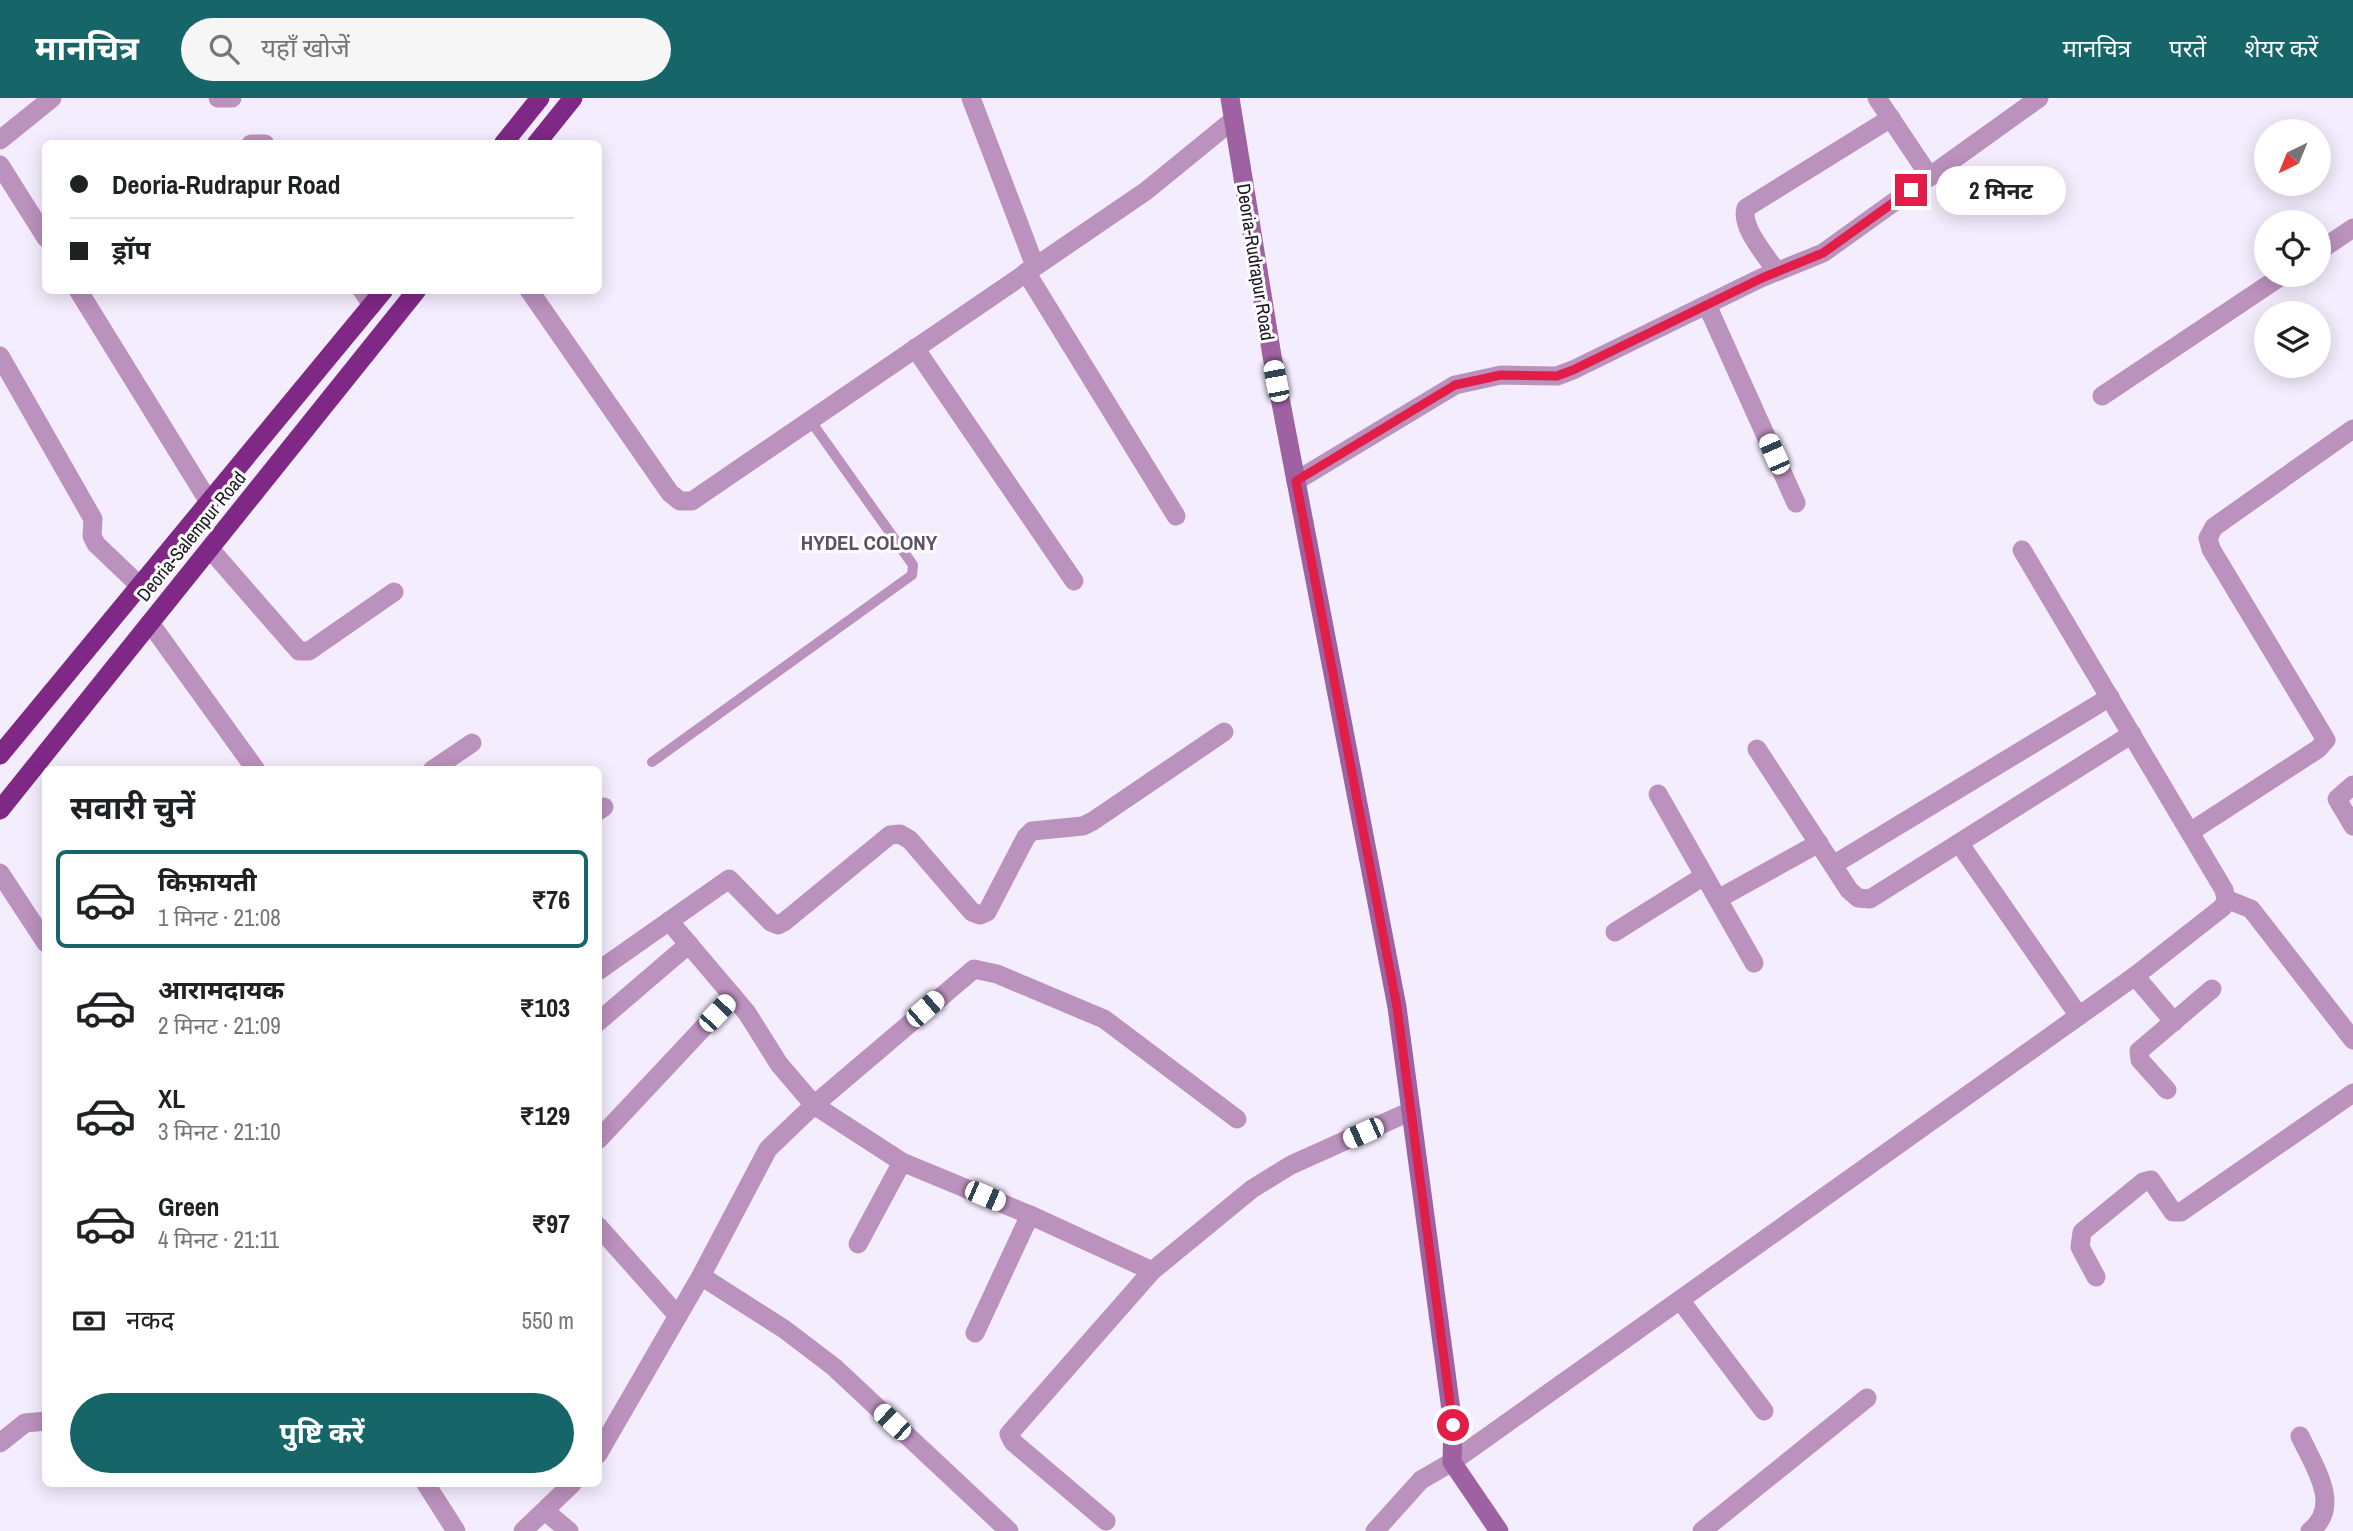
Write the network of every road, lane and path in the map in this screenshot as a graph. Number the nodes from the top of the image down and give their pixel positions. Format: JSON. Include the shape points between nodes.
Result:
{"nodes":[{"id":1,"x":52,"y":98,"type":"edge"},
{"id":2,"x":218,"y":98,"type":"edge"},
{"id":3,"x":232,"y":98,"type":"edge"},
{"id":4,"x":540,"y":98,"type":"edge"},
{"id":5,"x":573,"y":98,"type":"edge"},
{"id":6,"x":971,"y":98,"type":"edge"},
{"id":7,"x":1230,"y":98,"type":"edge"},
{"id":8,"x":1877,"y":98,"type":"edge"},
{"id":9,"x":2039,"y":98,"type":"edge"},
{"id":10,"x":1891,"y":118,"type":"junction"},
{"id":11,"x":1233,"y":120,"type":"junction"},
{"id":12,"x":0,"y":140,"type":"edge"},
{"id":13,"x":506,"y":140,"type":"edge"},
{"id":14,"x":539,"y":140,"type":"edge"},
{"id":15,"x":0,"y":165,"type":"edge"},
{"id":16,"x":1930,"y":177,"type":"junction"},
{"id":17,"x":2353,"y":228,"type":"edge"},
{"id":18,"x":42,"y":232,"type":"edge"},
{"id":19,"x":2331,"y":243,"type":"edge"},
{"id":20,"x":1030,"y":269,"type":"junction"},
{"id":21,"x":1776,"y":271,"type":"junction"},
{"id":22,"x":2265,"y":287,"type":"edge"},
{"id":23,"x":80,"y":294,"type":"edge"},
{"id":24,"x":414,"y":294,"type":"edge"},
{"id":25,"x":532,"y":294,"type":"edge"},
{"id":26,"x":373,"y":295,"type":"edge"},
{"id":27,"x":1707,"y":305,"type":"junction"},
{"id":28,"x":915,"y":348,"type":"junction"},
{"id":29,"x":0,"y":356,"type":"edge"},
{"id":30,"x":2102,"y":396,"type":"dead end"},
{"id":31,"x":810,"y":420,"type":"junction"},
{"id":32,"x":2353,"y":429,"type":"edge"},
{"id":33,"x":1296,"y":481,"type":"junction"},
{"id":34,"x":209,"y":502,"type":"junction"},
{"id":35,"x":1796,"y":503,"type":"dead end"},
{"id":36,"x":1176,"y":516,"type":"dead end"},
{"id":37,"x":210,"y":549,"type":"junction"},
{"id":38,"x":2022,"y":550,"type":"dead end"},
{"id":39,"x":1074,"y":581,"type":"dead end"},
{"id":40,"x":140,"y":586,"type":"junction"},
{"id":41,"x":394,"y":592,"type":"dead end"},
{"id":42,"x":150,"y":623,"type":"junction"},
{"id":43,"x":2109,"y":697,"type":"junction"},
{"id":44,"x":1224,"y":732,"type":"dead end"},
{"id":45,"x":2132,"y":734,"type":"junction"},
{"id":46,"x":472,"y":743,"type":"dead end"},
{"id":47,"x":1757,"y":749,"type":"dead end"},
{"id":48,"x":0,"y":755,"type":"edge"},
{"id":49,"x":652,"y":762,"type":"dead end"},
{"id":50,"x":253,"y":766,"type":"edge"},
{"id":51,"x":438,"y":766,"type":"edge"},
{"id":52,"x":2353,"y":785,"type":"edge"},
{"id":53,"x":1658,"y":794,"type":"dead end"},
{"id":54,"x":0,"y":810,"type":"edge"},
{"id":55,"x":2353,"y":826,"type":"edge"},
{"id":56,"x":2190,"y":832,"type":"junction"},
{"id":57,"x":1819,"y":843,"type":"junction"},
{"id":58,"x":1959,"y":843,"type":"junction"},
{"id":59,"x":1833,"y":865,"type":"junction"},
{"id":60,"x":0,"y":873,"type":"edge"},
{"id":61,"x":1704,"y":876,"type":"junction"},
{"id":62,"x":1718,"y":899,"type":"junction"},
{"id":63,"x":2226,"y":899,"type":"junction"},
{"id":64,"x":669,"y":921,"type":"junction"},
{"id":65,"x":1615,"y":932,"type":"dead end"},
{"id":66,"x":42,"y":937,"type":"edge"},
{"id":67,"x":689,"y":944,"type":"junction"},
{"id":68,"x":1754,"y":963,"type":"dead end"},
{"id":69,"x":602,"y":968,"type":"edge"},
{"id":70,"x":2135,"y":976,"type":"junction"},
{"id":71,"x":2212,"y":989,"type":"dead end"},
{"id":72,"x":733,"y":996,"type":"junction"},
{"id":73,"x":2079,"y":1017,"type":"junction"},
{"id":74,"x":602,"y":1019,"type":"edge"},
{"id":75,"x":2174,"y":1022,"type":"junction"},
{"id":76,"x":2353,"y":1040,"type":"edge"},
{"id":77,"x":2167,"y":1090,"type":"dead end"},
{"id":78,"x":2353,"y":1093,"type":"edge"},
{"id":79,"x":814,"y":1105,"type":"junction"},
{"id":80,"x":1411,"y":1111,"type":"junction"},
{"id":81,"x":1237,"y":1119,"type":"dead end"},
{"id":82,"x":602,"y":1136,"type":"edge"},
{"id":83,"x":902,"y":1162,"type":"junction"},
{"id":84,"x":1030,"y":1215,"type":"junction"},
{"id":85,"x":602,"y":1230,"type":"edge"},
{"id":86,"x":859,"y":1244,"type":"dead end"},
{"id":87,"x":1152,"y":1270,"type":"junction"},
{"id":88,"x":701,"y":1276,"type":"junction"},
{"id":89,"x":2096,"y":1277,"type":"dead end"},
{"id":90,"x":1680,"y":1300,"type":"junction"},
{"id":91,"x":678,"y":1316,"type":"junction"},
{"id":92,"x":975,"y":1333,"type":"dead end"},
{"id":93,"x":1867,"y":1398,"type":"dead end"},
{"id":94,"x":1763,"y":1411,"type":"dead end"},
{"id":95,"x":42,"y":1421,"type":"edge"},
{"id":96,"x":2300,"y":1436,"type":"dead end"},
{"id":97,"x":0,"y":1443,"type":"edge"},
{"id":98,"x":602,"y":1447,"type":"edge"},
{"id":99,"x":1452,"y":1462,"type":"junction"},
{"id":100,"x":428,"y":1487,"type":"edge"},
{"id":101,"x":569,"y":1487,"type":"edge"},
{"id":102,"x":545,"y":1511,"type":"junction"},
{"id":103,"x":1106,"y":1521,"type":"dead end"},
{"id":104,"x":456,"y":1531,"type":"edge"},
{"id":105,"x":523,"y":1531,"type":"edge"},
{"id":106,"x":569,"y":1531,"type":"edge"},
{"id":107,"x":1009,"y":1531,"type":"edge"},
{"id":108,"x":1375,"y":1531,"type":"edge"},
{"id":109,"x":1499,"y":1531,"type":"edge"},
{"id":110,"x":1702,"y":1531,"type":"edge"},
{"id":111,"x":2310,"y":1531,"type":"edge"}],
"edges":[{"from":1,"to":12,"type":"street"},
{"from":2,"to":3,"type":"street"},
{"from":4,"to":13,"type":"highway"},
{"from":5,"to":14,"type":"highway"},
{"from":6,"to":20,"type":"street"},
{"from":7,"to":11,"type":"main road","name":"Deoria-Rudrapur Road"},
{"from":8,"to":10,"type":"street"},
{"from":9,"to":16,"type":"street"},
{"from":10,"to":16,"type":"street"},
{"from":10,"to":21,"type":"street","via":[[1746,208],[1748,226]]},
{"from":11,"to":20,"type":"street","via":[[1146,191]]},
{"from":11,"to":33,"type":"main road","name":"Deoria-Rudrapur Road"},
{"from":15,"to":18,"type":"street"},
{"from":16,"to":21,"type":"street","via":[[1823,253]]},
{"from":17,"to":19,"type":"street"},
{"from":20,"to":28,"type":"street"},
{"from":20,"to":36,"type":"street"},
{"from":21,"to":27,"type":"street"},
{"from":22,"to":30,"type":"street"},
{"from":23,"to":34,"type":"street"},
{"from":24,"to":37,"type":"highway","name":"Deoria-Salempur Road"},
{"from":25,"to":31,"type":"street","via":[[680,501],[692,501]]},
{"from":26,"to":34,"type":"highway","name":"Deoria-Salempur Road"},
{"from":27,"to":33,"type":"street","via":[[1557,376],[1501,375],[1455,385]]},
{"from":27,"to":35,"type":"street"},
{"from":28,"to":31,"type":"street"},
{"from":28,"to":39,"type":"street"},
{"from":29,"to":40,"type":"street","via":[[93,519],[96,544]]},
{"from":31,"to":49,"type":"lane","via":[[913,565],[912,575]]},
{"from":32,"to":56,"type":"street","via":[[2214,527],[2208,538],[2326,740]]},
{"from":33,"to":80,"type":"main road","name":"Deoria-Rudrapur Road","via":[[1397,1007]]},
{"from":34,"to":40,"type":"highway","name":"Deoria-Salempur Road"},
{"from":37,"to":41,"type":"street","via":[[299,651],[309,651]]},
{"from":37,"to":42,"type":"highway","name":"Deoria-Salempur Road"},
{"from":38,"to":43,"type":"street"},
{"from":40,"to":48,"type":"highway","name":"Deoria-Salempur Road"},
{"from":42,"to":50,"type":"street"},
{"from":42,"to":54,"type":"highway","name":"Deoria-Salempur Road"},
{"from":43,"to":45,"type":"street"},
{"from":43,"to":59,"type":"street"},
{"from":44,"to":64,"type":"street","via":[[1093,821],[1032,831],[987,912],[980,915],[972,912],[900,834],[883,838],[778,925],[729,879]]},
{"from":45,"to":56,"type":"street"},
{"from":45,"to":58,"type":"street"},
{"from":46,"to":51,"type":"street"},
{"from":47,"to":57,"type":"street"},
{"from":52,"to":55,"type":"street","via":[[2337,799]]},
{"from":53,"to":61,"type":"street"},
{"from":56,"to":63,"type":"street"},
{"from":57,"to":59,"type":"street"},
{"from":57,"to":62,"type":"street"},
{"from":58,"to":59,"type":"street","via":[[1870,899],[1858,898],[1849,890]]},
{"from":58,"to":73,"type":"street"},
{"from":60,"to":66,"type":"street"},
{"from":61,"to":62,"type":"street"},
{"from":61,"to":65,"type":"street"},
{"from":62,"to":68,"type":"street"},
{"from":63,"to":70,"type":"street","via":[[2216,915]]},
{"from":63,"to":76,"type":"street","via":[[2251,909]]},
{"from":64,"to":67,"type":"street"},
{"from":64,"to":69,"type":"street"},
{"from":67,"to":72,"type":"street"},
{"from":67,"to":74,"type":"street"},
{"from":70,"to":73,"type":"street"},
{"from":70,"to":75,"type":"street"},
{"from":71,"to":75,"type":"street"},
{"from":72,"to":79,"type":"street","via":[[779,1064]]},
{"from":72,"to":82,"type":"street"},
{"from":73,"to":90,"type":"street"},
{"from":75,"to":77,"type":"street","via":[[2138,1055]]},
{"from":78,"to":89,"type":"street","via":[[2181,1212],[2173,1212],[2151,1180],[2143,1182],[2082,1232],[2080,1247]]},
{"from":79,"to":81,"type":"street","via":[[974,970],[998,974],[1104,1019]]},
{"from":79,"to":83,"type":"street"},
{"from":79,"to":88,"type":"street","via":[[768,1149]]},
{"from":80,"to":87,"type":"street","via":[[1291,1165],[1252,1189]]},
{"from":80,"to":99,"type":"main road","name":"Deoria-Rudrapur Road","via":[[1453,1425]]},
{"from":83,"to":84,"type":"street"},
{"from":83,"to":86,"type":"street"},
{"from":84,"to":87,"type":"street"},
{"from":84,"to":92,"type":"street"},
{"from":85,"to":91,"type":"street"},
{"from":87,"to":103,"type":"street","via":[[1009,1434]]},
{"from":88,"to":91,"type":"street"},
{"from":88,"to":107,"type":"street","via":[[834,1367]]},
{"from":90,"to":94,"type":"street"},
{"from":90,"to":99,"type":"street"},
{"from":91,"to":98,"type":"street"},
{"from":93,"to":110,"type":"street"},
{"from":95,"to":97,"type":"street","via":[[25,1423]]},
{"from":96,"to":111,"type":"street","via":[[2324,1487],[2326,1506],[2323,1518]]},
{"from":99,"to":108,"type":"street","via":[[1421,1480]]},
{"from":99,"to":109,"type":"main road"},
{"from":100,"to":104,"type":"street"},
{"from":101,"to":102,"type":"street"},
{"from":102,"to":105,"type":"street"},
{"from":102,"to":106,"type":"street"}]}
